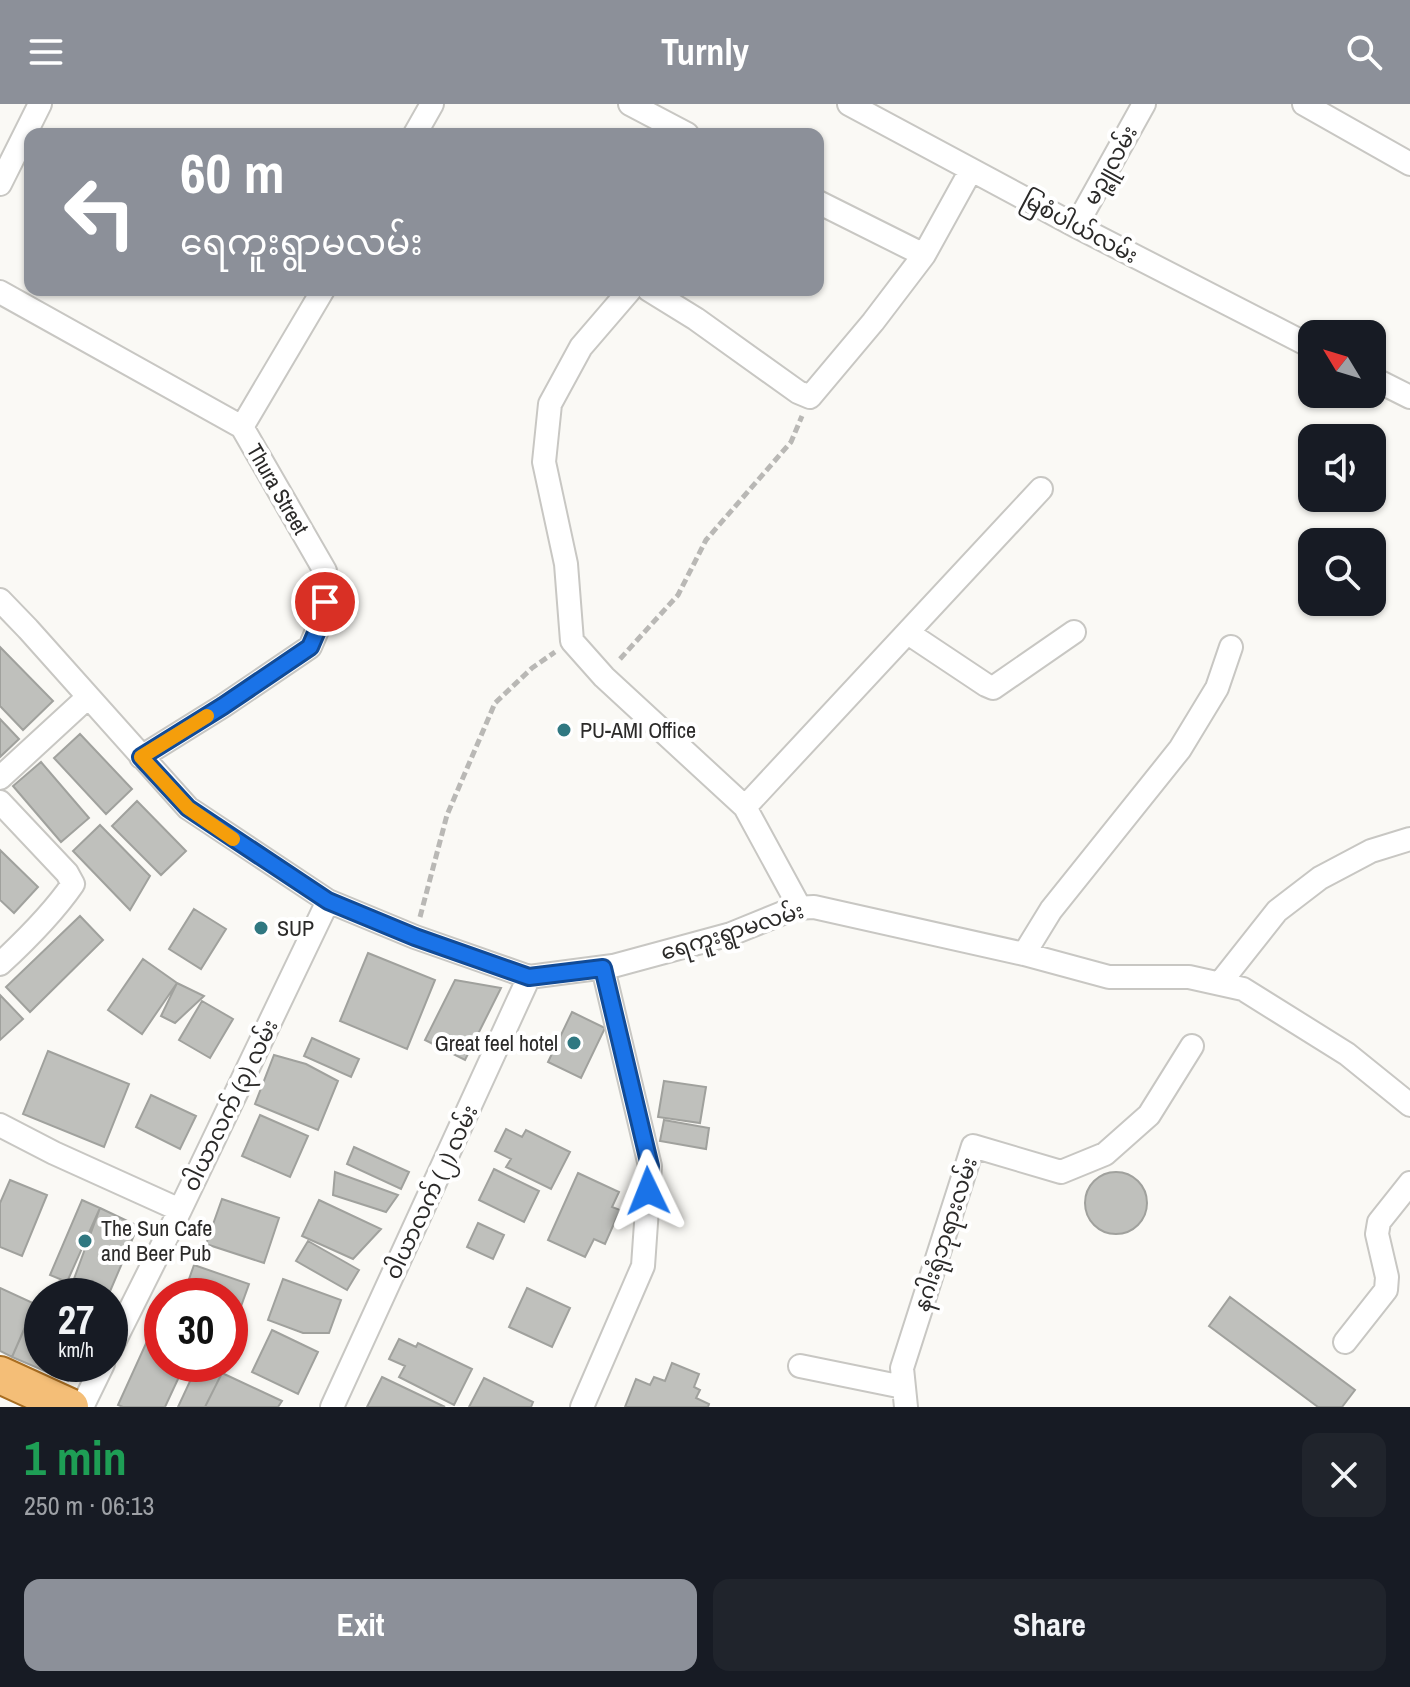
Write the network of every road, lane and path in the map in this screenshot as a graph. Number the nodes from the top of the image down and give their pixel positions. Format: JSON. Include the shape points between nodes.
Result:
{"nodes":[{"id":1,"x":40,"y":104,"type":"edge"},
{"id":2,"x":432,"y":104,"type":"edge"},
{"id":3,"x":630,"y":104,"type":"edge"},
{"id":4,"x":1144,"y":104,"type":"edge"},
{"id":5,"x":1304,"y":104,"type":"edge"},
{"id":6,"x":856,"y":106,"type":"edge"},
{"id":7,"x":28,"y":128,"type":"edge"},
{"id":8,"x":418,"y":128,"type":"edge"},
{"id":9,"x":676,"y":128,"type":"edge"},
{"id":10,"x":24,"y":136,"type":"edge"},
{"id":11,"x":1410,"y":164,"type":"edge"},
{"id":12,"x":971,"y":170,"type":"junction"},
{"id":13,"x":0,"y":184,"type":"edge"},
{"id":14,"x":824,"y":205,"type":"edge"},
{"id":15,"x":1076,"y":226,"type":"junction"},
{"id":16,"x":924,"y":255,"type":"junction"},
{"id":17,"x":0,"y":292,"type":"edge"},
{"id":18,"x":319,"y":296,"type":"edge"},
{"id":19,"x":625,"y":296,"type":"edge"},
{"id":20,"x":659,"y":296,"type":"edge"},
{"id":21,"x":1298,"y":340,"type":"edge"},
{"id":22,"x":1386,"y":385,"type":"edge"},
{"id":23,"x":810,"y":397,"type":"junction"},
{"id":24,"x":1410,"y":397,"type":"edge"},
{"id":25,"x":242,"y":427,"type":"junction"},
{"id":26,"x":1041,"y":489,"type":"dead end"},
{"id":27,"x":0,"y":600,"type":"edge"},
{"id":28,"x":1074,"y":632,"type":"dead end"},
{"id":29,"x":908,"y":633,"type":"junction"},
{"id":30,"x":572,"y":641,"type":"junction"},
{"id":31,"x":1231,"y":647,"type":"dead end"},
{"id":32,"x":604,"y":677,"type":"junction"},
{"id":33,"x":88,"y":697,"type":"junction"},
{"id":34,"x":141,"y":757,"type":"junction"},
{"id":35,"x":0,"y":778,"type":"edge"},
{"id":36,"x":0,"y":802,"type":"edge"},
{"id":37,"x":745,"y":807,"type":"junction"},
{"id":38,"x":1410,"y":839,"type":"edge"},
{"id":39,"x":328,"y":901,"type":"junction"},
{"id":40,"x":800,"y":908,"type":"junction"},
{"id":41,"x":415,"y":937,"type":"junction"},
{"id":42,"x":1024,"y":954,"type":"junction"},
{"id":43,"x":0,"y":964,"type":"edge"},
{"id":44,"x":603,"y":968,"type":"junction"},
{"id":45,"x":529,"y":977,"type":"junction"},
{"id":46,"x":1220,"y":983,"type":"junction"},
{"id":47,"x":1192,"y":1046,"type":"dead end"},
{"id":48,"x":1410,"y":1105,"type":"edge"},
{"id":49,"x":0,"y":1125,"type":"edge"},
{"id":50,"x":1410,"y":1183,"type":"edge"},
{"id":51,"x":180,"y":1210,"type":"junction"},
{"id":52,"x":128,"y":1314,"type":"edge"},
{"id":53,"x":1345,"y":1342,"type":"dead end"},
{"id":54,"x":800,"y":1366,"type":"dead end"},
{"id":55,"x":0,"y":1375,"type":"edge"},
{"id":56,"x":94,"y":1382,"type":"edge"},
{"id":57,"x":904,"y":1397,"type":"edge"},
{"id":58,"x":70,"y":1407,"type":"edge"},
{"id":59,"x":82,"y":1407,"type":"edge"},
{"id":60,"x":332,"y":1407,"type":"edge"},
{"id":61,"x":582,"y":1407,"type":"edge"}],
"edges":[{"from":1,"to":7,"type":"street"},
{"from":2,"to":8,"type":"street"},
{"from":3,"to":9,"type":"street"},
{"from":4,"to":15,"type":"street","name":"မဉ္ဇူလမ်း"},
{"from":5,"to":11,"type":"street"},
{"from":6,"to":12,"type":"street","name":"မြစံပါယ်လမ်း"},
{"from":10,"to":13,"type":"street"},
{"from":12,"to":15,"type":"street","name":"မြစံပါယ်လမ်း"},
{"from":12,"to":16,"type":"street"},
{"from":14,"to":16,"type":"street"},
{"from":15,"to":21,"type":"street","name":"မြစံပါယ်လမ်း"},
{"from":16,"to":23,"type":"street"},
{"from":17,"to":25,"type":"street"},
{"from":18,"to":25,"type":"street","name":"Thura Street"},
{"from":19,"to":30,"type":"street","via":[[581,347],[550,404],[544,462],[566,564]]},
{"from":20,"to":23,"type":"street"},
{"from":22,"to":24,"type":"street"},
{"from":23,"to":32,"type":"path","via":[[791,442],[706,540],[678,595]]},
{"from":25,"to":34,"type":"street","name":"Thura Street","via":[[325,571],[319,626],[310,647]]},
{"from":26,"to":29,"type":"street"},
{"from":27,"to":33,"type":"street","name":"ရေကူးရွာမလမ်း"},
{"from":28,"to":29,"type":"street","via":[[993,688]]},
{"from":29,"to":37,"type":"street"},
{"from":30,"to":32,"type":"street"},
{"from":30,"to":41,"type":"path","via":[[532,668],[495,703],[447,815]]},
{"from":31,"to":42,"type":"street","via":[[1217,688],[1180,749],[1051,910]]},
{"from":32,"to":37,"type":"street"},
{"from":33,"to":34,"type":"street","name":"ရေကူးရွာမလမ်း"},
{"from":33,"to":35,"type":"street"},
{"from":34,"to":39,"type":"street","name":"ရေကူးရွာမလမ်း","via":[[188,808]]},
{"from":36,"to":43,"type":"street","via":[[73,884]]},
{"from":37,"to":40,"type":"street"},
{"from":38,"to":46,"type":"street","via":[[1371,851],[1320,878],[1277,911]]},
{"from":39,"to":41,"type":"street","name":"ရေကူးရွာမလမ်း"},
{"from":39,"to":51,"type":"street","name":"ဝါယာလက် (၃) လမ်း"},
{"from":40,"to":42,"type":"street","name":"ရေကူးရွာမလမ်း"},
{"from":40,"to":44,"type":"street","name":"ရေကူးရွာမလမ်း","via":[[731,934]]},
{"from":41,"to":45,"type":"street","name":"ရေကူးရွာမလမ်း"},
{"from":42,"to":46,"type":"street","name":"ရေကူးရွာမလမ်း","via":[[1109,977],[1189,977]]},
{"from":44,"to":45,"type":"street","name":"ရေကူးရွာမလမ်း"},
{"from":44,"to":61,"type":"street","via":[[650,1166],[643,1266]]},
{"from":45,"to":60,"type":"street","name":"ဝါယာလက် (၂) လမ်း"},
{"from":46,"to":48,"type":"street","name":"ရေကူးရွာမလမ်း","via":[[1243,989],[1347,1054]]},
{"from":47,"to":57,"type":"street","name":"နဂါးရုံဘုရားလမ်း","via":[[1149,1115],[1105,1154],[1061,1172],[973,1146],[902,1368]]},
{"from":49,"to":51,"type":"street"},
{"from":50,"to":53,"type":"street","via":[[1379,1222],[1386,1290]]},
{"from":51,"to":52,"type":"street","name":"ဝါယာလက် (၃) လမ်း"},
{"from":54,"to":57,"type":"street"},
{"from":55,"to":58,"type":"main road"},
{"from":56,"to":59,"type":"street"}]}
